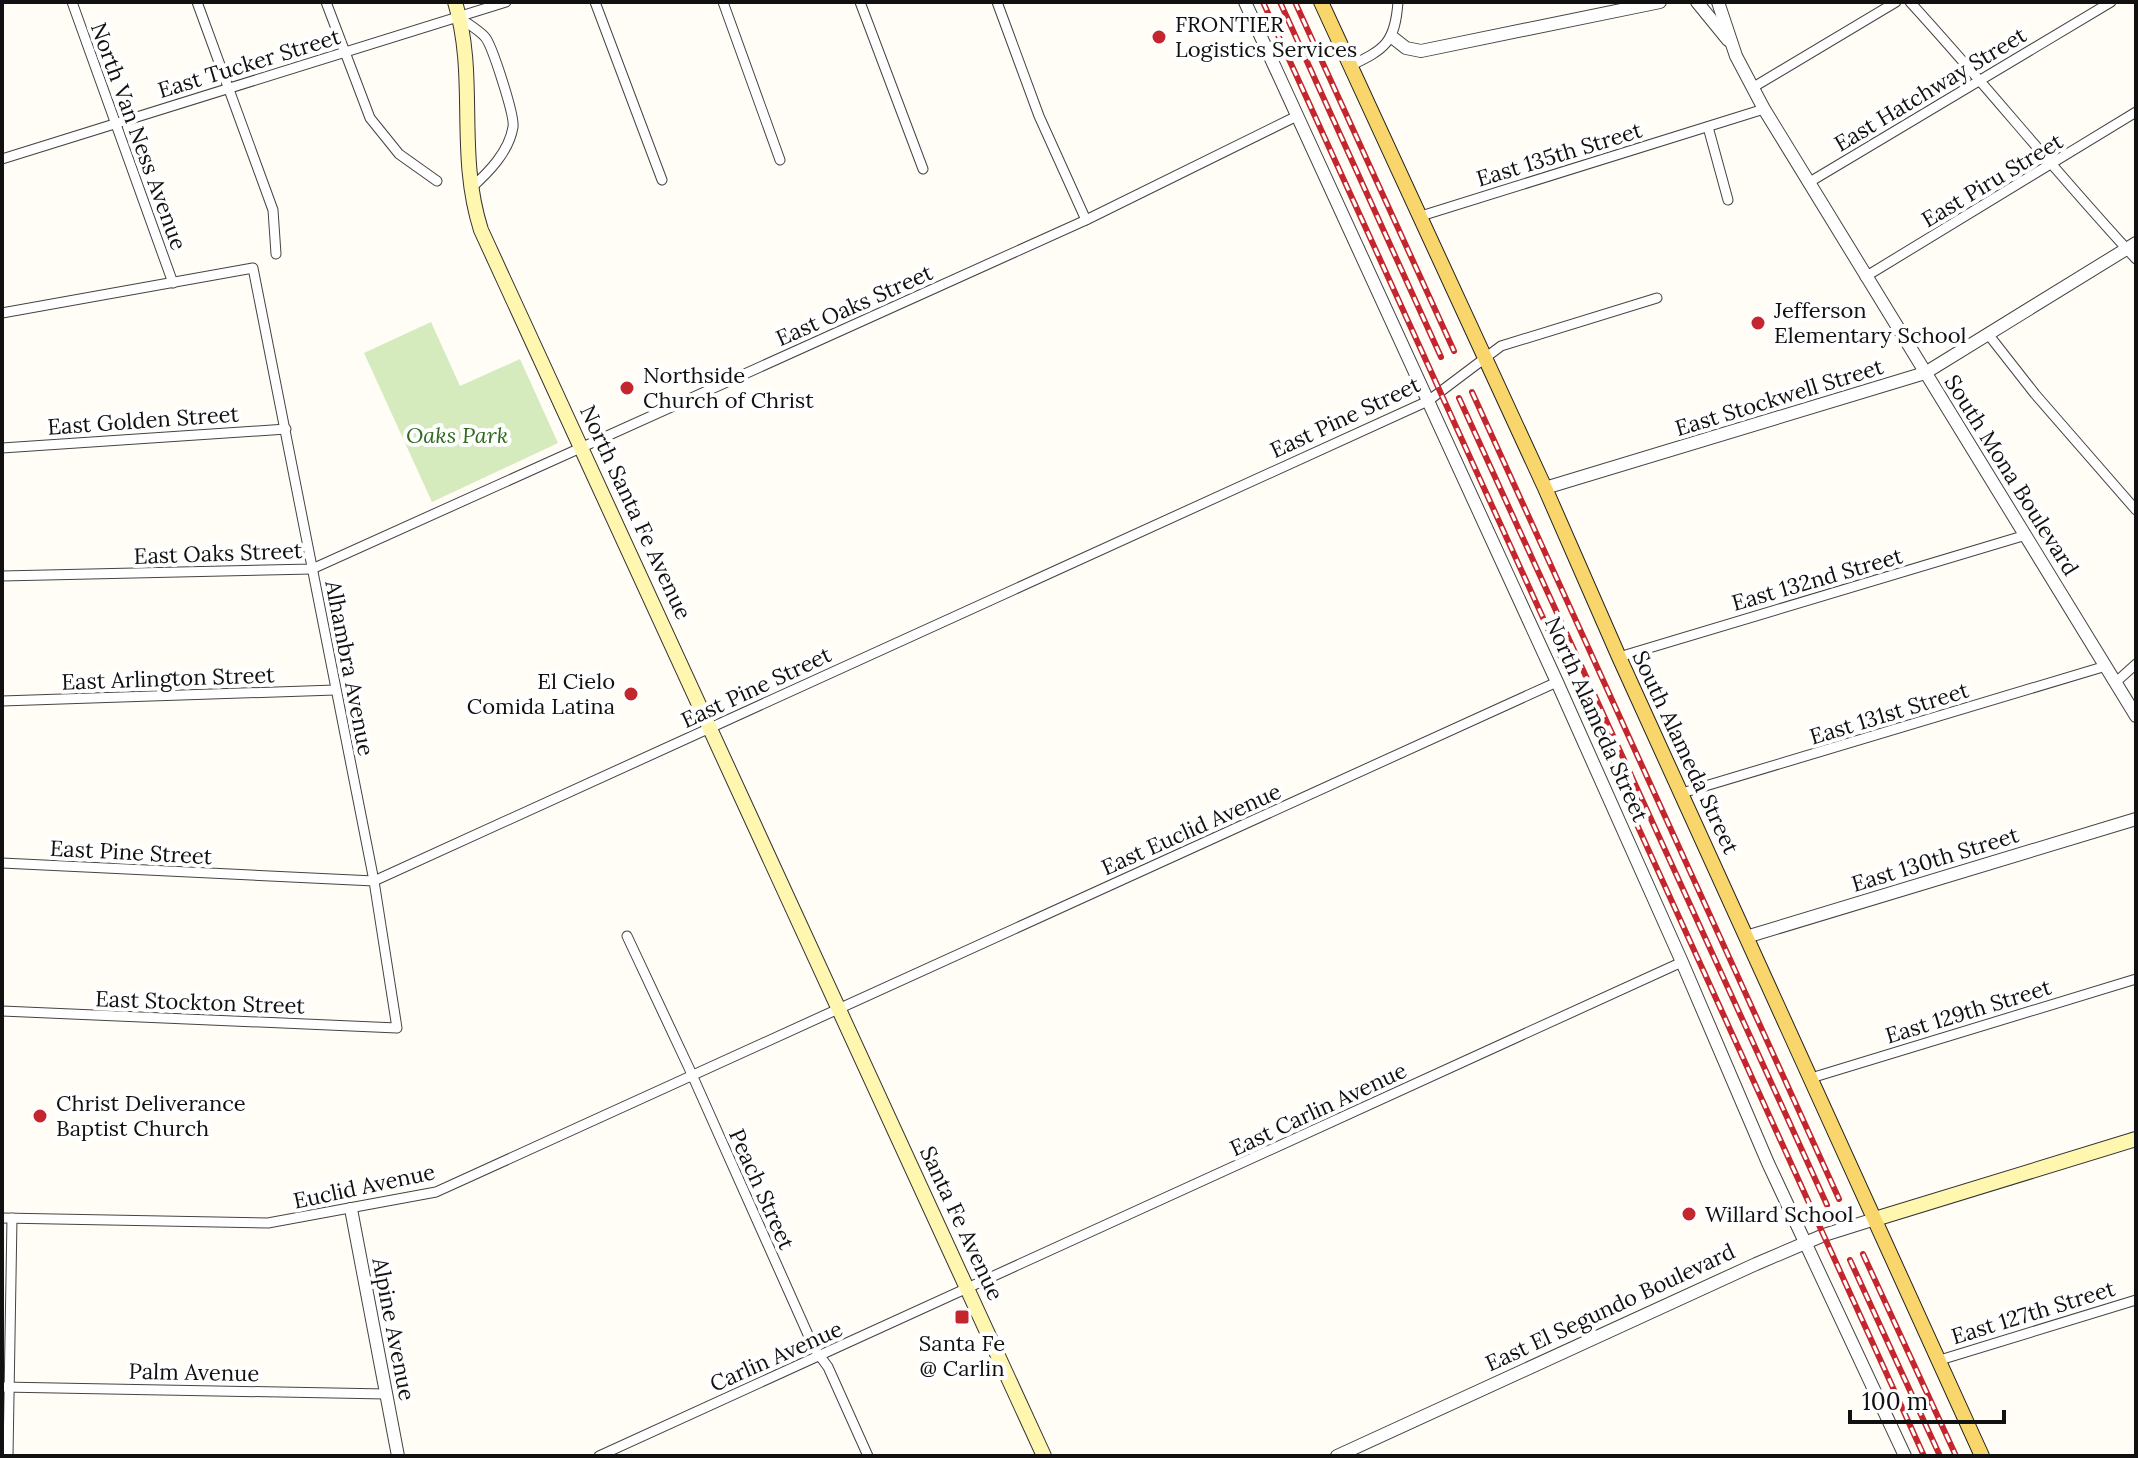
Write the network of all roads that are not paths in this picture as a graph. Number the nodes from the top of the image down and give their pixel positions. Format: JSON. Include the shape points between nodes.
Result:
{"nodes":[{"id":1,"x":72,"y":2,"type":"edge"},
{"id":2,"x":197,"y":2,"type":"edge"},
{"id":3,"x":326,"y":2,"type":"edge"},
{"id":4,"x":455,"y":2,"type":"edge"},
{"id":5,"x":506,"y":2,"type":"edge"},
{"id":6,"x":595,"y":2,"type":"edge"},
{"id":7,"x":723,"y":2,"type":"edge"},
{"id":8,"x":860,"y":2,"type":"edge"},
{"id":9,"x":997,"y":2,"type":"edge"},
{"id":10,"x":1245,"y":2,"type":"edge"},
{"id":11,"x":1321,"y":2,"type":"edge"},
{"id":12,"x":1398,"y":2,"type":"edge"},
{"id":13,"x":1660,"y":2,"type":"edge"},
{"id":14,"x":1697,"y":2,"type":"edge"},
{"id":15,"x":1718,"y":2,"type":"edge"},
{"id":16,"x":1896,"y":2,"type":"edge"},
{"id":17,"x":1910,"y":2,"type":"edge"},
{"id":18,"x":2111,"y":2,"type":"edge"},
{"id":19,"x":460,"y":18,"type":"junction"},
{"id":20,"x":1392,"y":37,"type":"junction"},
{"id":21,"x":1731,"y":42,"type":"junction"},
{"id":22,"x":344,"y":53,"type":"junction"},
{"id":23,"x":1350,"y":66,"type":"junction"},
{"id":24,"x":1981,"y":79,"type":"junction"},
{"id":25,"x":229,"y":87,"type":"junction"},
{"id":26,"x":1752,"y":88,"type":"junction"},
{"id":27,"x":1764,"y":109,"type":"junction"},
{"id":28,"x":2136,"y":112,"type":"edge"},
{"id":29,"x":1297,"y":116,"type":"junction"},
{"id":30,"x":115,"y":124,"type":"junction"},
{"id":31,"x":1708,"y":127,"type":"junction"},
{"id":32,"x":2,"y":159,"type":"edge"},
{"id":33,"x":780,"y":160,"type":"dead end"},
{"id":34,"x":2050,"y":165,"type":"junction"},
{"id":35,"x":923,"y":169,"type":"dead end"},
{"id":36,"x":662,"y":180,"type":"dead end"},
{"id":37,"x":437,"y":181,"type":"dead end"},
{"id":38,"x":1808,"y":183,"type":"junction"},
{"id":39,"x":470,"y":189,"type":"junction"},
{"id":40,"x":1728,"y":200,"type":"dead end"},
{"id":41,"x":1421,"y":216,"type":"junction"},
{"id":42,"x":1086,"y":220,"type":"junction"},
{"id":43,"x":2131,"y":246,"type":"edge"},
{"id":44,"x":276,"y":254,"type":"dead end"},
{"id":45,"x":2136,"y":259,"type":"edge"},
{"id":46,"x":1865,"y":277,"type":"junction"},
{"id":47,"x":173,"y":283,"type":"junction"},
{"id":48,"x":1657,"y":298,"type":"dead end"},
{"id":49,"x":2,"y":313,"type":"edge"},
{"id":50,"x":1988,"y":334,"type":"junction"},
{"id":51,"x":1483,"y":357,"type":"junction"},
{"id":52,"x":1925,"y":373,"type":"junction"},
{"id":53,"x":1428,"y":401,"type":"junction"},
{"id":54,"x":286,"y":429,"type":"junction"},
{"id":55,"x":2,"y":448,"type":"edge"},
{"id":56,"x":583,"y":448,"type":"junction"},
{"id":57,"x":1545,"y":488,"type":"junction"},
{"id":58,"x":2136,"y":510,"type":"edge"},
{"id":59,"x":2026,"y":535,"type":"junction"},
{"id":60,"x":312,"y":569,"type":"junction"},
{"id":61,"x":2,"y":576,"type":"edge"},
{"id":62,"x":1619,"y":657,"type":"junction"},
{"id":63,"x":2136,"y":664,"type":"edge"},
{"id":64,"x":2106,"y":666,"type":"junction"},
{"id":65,"x":1557,"y":682,"type":"junction"},
{"id":66,"x":2116,"y":682,"type":"junction"},
{"id":67,"x":335,"y":690,"type":"junction"},
{"id":68,"x":2,"y":701,"type":"edge"},
{"id":69,"x":2136,"y":716,"type":"edge"},
{"id":70,"x":711,"y":729,"type":"junction"},
{"id":71,"x":1682,"y":793,"type":"junction"},
{"id":72,"x":2136,"y":819,"type":"edge"},
{"id":73,"x":2,"y":863,"type":"edge"},
{"id":74,"x":374,"y":881,"type":"junction"},
{"id":75,"x":627,"y":936,"type":"dead end"},
{"id":76,"x":1746,"y":937,"type":"junction"},
{"id":77,"x":1682,"y":962,"type":"junction"},
{"id":78,"x":2136,"y":979,"type":"edge"},
{"id":79,"x":840,"y":1008,"type":"junction"},
{"id":80,"x":2,"y":1011,"type":"edge"},
{"id":81,"x":397,"y":1028,"type":"joint"},
{"id":82,"x":692,"y":1075,"type":"junction"},
{"id":83,"x":1811,"y":1078,"type":"junction"},
{"id":84,"x":2136,"y":1139,"type":"edge"},
{"id":85,"x":351,"y":1209,"type":"junction"},
{"id":86,"x":7,"y":1218,"type":"edge"},
{"id":87,"x":1875,"y":1219,"type":"junction"},
{"id":88,"x":1805,"y":1243,"type":"junction"},
{"id":89,"x":968,"y":1289,"type":"junction"},
{"id":90,"x":2136,"y":1300,"type":"edge"},
{"id":91,"x":819,"y":1356,"type":"junction"},
{"id":92,"x":1940,"y":1360,"type":"junction"},
{"id":93,"x":6,"y":1387,"type":"edge"},
{"id":94,"x":386,"y":1394,"type":"junction"},
{"id":95,"x":8,"y":1456,"type":"edge"},
{"id":96,"x":398,"y":1456,"type":"edge"},
{"id":97,"x":599,"y":1456,"type":"edge"},
{"id":98,"x":868,"y":1456,"type":"edge"},
{"id":99,"x":1044,"y":1456,"type":"edge"},
{"id":100,"x":1337,"y":1456,"type":"edge"},
{"id":101,"x":1905,"y":1456,"type":"edge"},
{"id":102,"x":1982,"y":1456,"type":"edge"}],
"edges":[{"from":1,"to":30,"type":"street","name":"North Van Ness Avenue"},
{"from":2,"to":25,"type":"street"},
{"from":3,"to":22,"type":"street"},
{"from":4,"to":19,"type":"main road"},
{"from":5,"to":19,"type":"street","name":"East Tucker Street"},
{"from":6,"to":36,"type":"street"},
{"from":7,"to":33,"type":"street"},
{"from":8,"to":35,"type":"street"},
{"from":9,"to":42,"type":"street","via":[[1039,116]]},
{"from":10,"to":29,"type":"street","name":"North Alameda Street"},
{"from":11,"to":23,"type":"main road"},
{"from":12,"to":20,"type":"street"},
{"from":13,"to":20,"type":"street","via":[[1421,51]]},
{"from":14,"to":21,"type":"street"},
{"from":15,"to":21,"type":"street","name":"South Mona Boulevard"},
{"from":16,"to":26,"type":"street"},
{"from":17,"to":24,"type":"street"},
{"from":18,"to":24,"type":"street","name":"East Hatchway Street"},
{"from":19,"to":22,"type":"street","name":"East Tucker Street"},
{"from":19,"to":39,"type":"main road","name":"North Santa Fe Avenue"},
{"from":19,"to":39,"type":"street","via":[[486,38],[513,126],[492,169]]},
{"from":20,"to":23,"type":"street","via":[[1384,48]]},
{"from":21,"to":26,"type":"street","name":"South Mona Boulevard"},
{"from":22,"to":25,"type":"street","name":"East Tucker Street"},
{"from":22,"to":37,"type":"street","via":[[383,137]]},
{"from":23,"to":41,"type":"main road","name":"South Alameda Street"},
{"from":24,"to":34,"type":"street"},
{"from":24,"to":38,"type":"street","name":"East Hatchway Street"},
{"from":25,"to":30,"type":"street","name":"East Tucker Street"},
{"from":25,"to":44,"type":"street","via":[[273,210]]},
{"from":26,"to":27,"type":"street","name":"South Mona Boulevard"},
{"from":27,"to":31,"type":"street","name":"East 135th Street"},
{"from":27,"to":38,"type":"street","name":"South Mona Boulevard"},
{"from":28,"to":34,"type":"street","name":"East Piru Street"},
{"from":29,"to":42,"type":"street","name":"East Oaks Street"},
{"from":29,"to":53,"type":"street","name":"North Alameda Street"},
{"from":30,"to":32,"type":"street","name":"East Tucker Street"},
{"from":30,"to":47,"type":"street","name":"North Van Ness Avenue"},
{"from":31,"to":40,"type":"street"},
{"from":31,"to":41,"type":"street","name":"East 135th Street"},
{"from":34,"to":43,"type":"street"},
{"from":34,"to":46,"type":"street","name":"East Piru Street"},
{"from":38,"to":46,"type":"street","name":"South Mona Boulevard"},
{"from":39,"to":56,"type":"main road","name":"North Santa Fe Avenue","via":[[481,230]]},
{"from":41,"to":51,"type":"main road","name":"South Alameda Street"},
{"from":42,"to":56,"type":"street","name":"East Oaks Street"},
{"from":43,"to":45,"type":"street"},
{"from":43,"to":50,"type":"street","name":"East Stockwell Street"},
{"from":46,"to":52,"type":"street","name":"South Mona Boulevard"},
{"from":47,"to":49,"type":"street"},
{"from":47,"to":54,"type":"street","name":"Alhambra Avenue","via":[[253,268]]},
{"from":48,"to":51,"type":"street","name":"East Pine Street","via":[[1501,346]]},
{"from":50,"to":52,"type":"street","name":"East Stockwell Street"},
{"from":50,"to":58,"type":"street"},
{"from":51,"to":53,"type":"street","name":"East Pine Street"},
{"from":51,"to":57,"type":"main road","name":"South Alameda Street"},
{"from":52,"to":57,"type":"street","name":"East Stockwell Street"},
{"from":52,"to":59,"type":"street","name":"South Mona Boulevard"},
{"from":53,"to":65,"type":"street","name":"North Alameda Street"},
{"from":53,"to":70,"type":"street","name":"East Pine Street"},
{"from":54,"to":55,"type":"street","name":"East Golden Street"},
{"from":54,"to":60,"type":"street","name":"Alhambra Avenue"},
{"from":56,"to":60,"type":"street","name":"East Oaks Street"},
{"from":56,"to":70,"type":"main road","name":"North Santa Fe Avenue"},
{"from":57,"to":62,"type":"main road","name":"South Alameda Street"},
{"from":59,"to":62,"type":"street","name":"East 132nd Street"},
{"from":59,"to":64,"type":"street","name":"South Mona Boulevard"},
{"from":60,"to":61,"type":"street","name":"East Oaks Street"},
{"from":60,"to":67,"type":"street","name":"Alhambra Avenue"},
{"from":62,"to":71,"type":"main road","name":"South Alameda Street"},
{"from":63,"to":66,"type":"street"},
{"from":64,"to":66,"type":"street","name":"South Mona Boulevard"},
{"from":64,"to":71,"type":"street","name":"East 131st Street"},
{"from":65,"to":77,"type":"street","name":"North Alameda Street"},
{"from":65,"to":79,"type":"street","name":"East Euclid Avenue"},
{"from":66,"to":69,"type":"street","name":"South Mona Boulevard"},
{"from":67,"to":68,"type":"street","name":"East Arlington Street"},
{"from":67,"to":74,"type":"street","name":"Alhambra Avenue"},
{"from":70,"to":74,"type":"street","name":"East Pine Street"},
{"from":70,"to":79,"type":"main road","name":"North Santa Fe Avenue"},
{"from":71,"to":76,"type":"main road","name":"South Alameda Street"},
{"from":72,"to":76,"type":"street","name":"East 130th Street"},
{"from":73,"to":74,"type":"street","name":"East Pine Street"},
{"from":74,"to":81,"type":"street","name":"Alhambra Avenue"},
{"from":75,"to":82,"type":"street","name":"Peach Street"},
{"from":76,"to":83,"type":"main road","name":"South Alameda Street"},
{"from":77,"to":88,"type":"street","name":"North Alameda Street"},
{"from":77,"to":89,"type":"street","name":"East Carlin Avenue"},
{"from":78,"to":83,"type":"street","name":"East 129th Street"},
{"from":79,"to":82,"type":"street","name":"Euclid Avenue"},
{"from":79,"to":89,"type":"main road","name":"Santa Fe Avenue"},
{"from":80,"to":81,"type":"street","name":"East Stockton Street"},
{"from":82,"to":85,"type":"street","name":"Euclid Avenue","via":[[436,1192]]},
{"from":82,"to":91,"type":"street","name":"Peach Street"},
{"from":83,"to":87,"type":"main road","name":"South Alameda Street"},
{"from":84,"to":87,"type":"main road","name":"East El Segundo Boulevard"},
{"from":85,"to":86,"type":"street","name":"Euclid Avenue","via":[[268,1223]]},
{"from":85,"to":94,"type":"street","name":"Alpine Avenue"},
{"from":86,"to":93,"type":"street"},
{"from":87,"to":88,"type":"street","name":"East El Segundo Boulevard"},
{"from":87,"to":92,"type":"main road","name":"South Alameda Street"},
{"from":88,"to":100,"type":"street","name":"East El Segundo Boulevard"},
{"from":88,"to":101,"type":"street","name":"North Alameda Street"},
{"from":89,"to":91,"type":"street","name":"Carlin Avenue"},
{"from":89,"to":99,"type":"main road","name":"Santa Fe Avenue"},
{"from":90,"to":92,"type":"street","name":"East 127th Street"},
{"from":91,"to":97,"type":"street","name":"Carlin Avenue"},
{"from":91,"to":98,"type":"street","name":"Peach Street"},
{"from":92,"to":102,"type":"main road","name":"South Alameda Street"},
{"from":93,"to":94,"type":"street","name":"Palm Avenue"},
{"from":93,"to":95,"type":"street"},
{"from":94,"to":96,"type":"street","name":"Alpine Avenue"}]}
